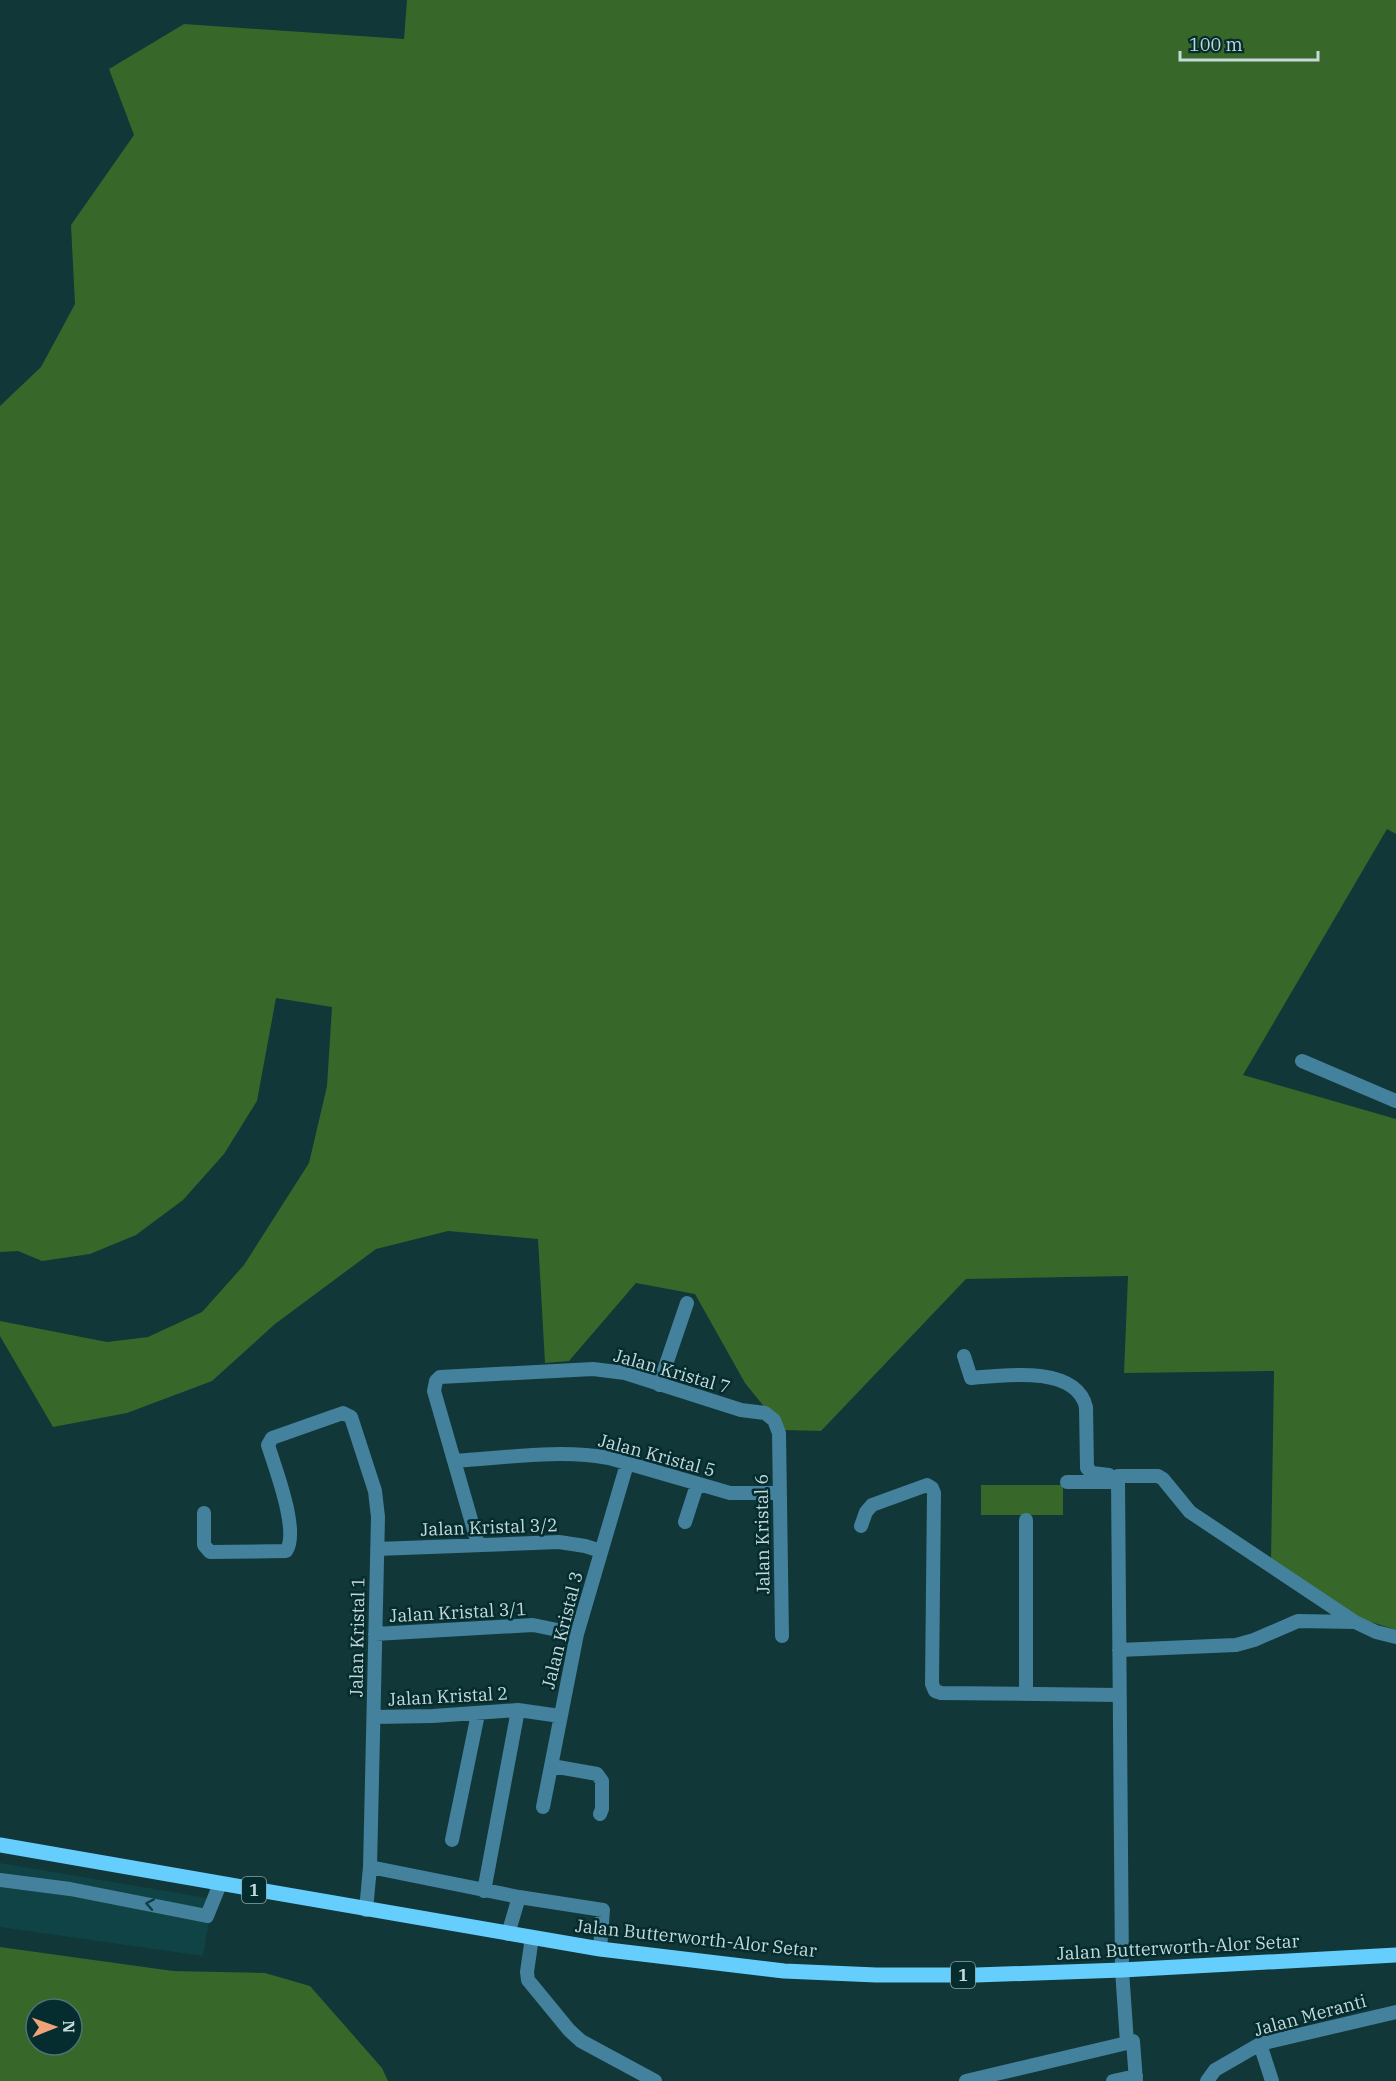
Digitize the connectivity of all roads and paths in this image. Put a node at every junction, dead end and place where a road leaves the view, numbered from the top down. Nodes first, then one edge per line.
1 (1302, 1061) dead end
2 (1396, 1101) edge
3 (687, 1303) dead end
4 (964, 1356) dead end
5 (658, 1385) junction
6 (779, 1433) joint
7 (454, 1461) junction
8 (627, 1464) junction
9 (1118, 1479) junction
10 (1067, 1482) dead end
11 (697, 1485) junction
12 (779, 1492) junction
13 (204, 1513) dead end
14 (1026, 1520) dead end
15 (685, 1522) dead end
16 (861, 1526) dead end
17 (478, 1544) junction
18 (377, 1549) junction
19 (601, 1551) junction
20 (1355, 1622) junction
21 (375, 1634) junction
22 (577, 1634) junction
23 (782, 1636) dead end
24 (1396, 1637) edge
25 (1119, 1650) junction
26 (1026, 1694) junction
27 (1119, 1695) junction
28 (518, 1710) junction
29 (478, 1714) junction
30 (560, 1716) junction
31 (374, 1717) junction
32 (552, 1766) junction
33 (543, 1807) dead end
34 (600, 1814) dead end
35 (453, 1840) dead end
36 (0, 1845) edge
37 (370, 1868) junction
38 (0, 1880) edge
39 (220, 1884) junction
40 (484, 1891) junction
41 (519, 1897) junction
42 (366, 1910) junction
43 (508, 1934) junction
44 (532, 1937) junction
45 (600, 1949) junction
46 (1396, 1955) edge
47 (1122, 1970) junction
48 (1396, 2012) edge
49 (1133, 2041) dead end
50 (1260, 2044) junction
51 (1136, 2078) edge
52 (655, 2081) edge
53 (966, 2081) edge
54 (1113, 2081) edge
55 (1207, 2081) edge
56 (1272, 2081) edge

1 - 2 street
3 - 5 street
4 - 9 street
5 - 6 street, Jalan Kristal 7
5 - 7 street, Jalan Kristal 7
6 - 12 street, Jalan Kristal 6
7 - 8 street, Jalan Kristal 5
7 - 17 street
8 - 11 street, Jalan Kristal 5
8 - 19 street, Jalan Kristal 3
9 - 10 street
9 - 20 street
9 - 25 street
11 - 12 street, Jalan Kristal 5
11 - 15 street
12 - 23 street, Jalan Kristal 6
13 - 18 street, Jalan Kristal 1
14 - 26 street
16 - 26 street
17 - 18 street, Jalan Kristal 3/2
17 - 19 street, Jalan Kristal 3/2
18 - 21 street, Jalan Kristal 1
19 - 22 street, Jalan Kristal 3
20 - 24 street
20 - 25 street
21 - 22 street, Jalan Kristal 3/1
21 - 31 street, Jalan Kristal 1
22 - 30 street, Jalan Kristal 3
25 - 27 street
26 - 27 street
27 - 47 street
28 - 29 street, Jalan Kristal 2
28 - 30 street, Jalan Kristal 2
28 - 40 street
29 - 31 street, Jalan Kristal 2
29 - 35 street
30 - 32 street, Jalan Kristal 3
31 - 37 street, Jalan Kristal 1
32 - 33 street, Jalan Kristal 3
32 - 34 street
36 - 39 main road, Jalan Butterworth-Alor Setar / 1
37 - 40 street
37 - 42 street, Jalan Kristal 1
39 -> 38 street
39 - 42 main road, Jalan Butterworth-Alor Setar / 1
40 - 41 street
41 - 43 street
41 - 45 street
42 - 43 main road, Jalan Butterworth-Alor Setar / 1
43 - 44 main road, Jalan Butterworth-Alor Setar / 1
44 - 45 main road, Jalan Butterworth-Alor Setar / 1
44 - 52 street
45 - 47 main road, Jalan Butterworth-Alor Setar / 1
46 - 47 main road, Jalan Butterworth-Alor Setar / 1
47 - 53 street
48 - 50 street, Jalan Meranti
49 - 51 street
50 - 55 street, Jalan Meranti
50 - 56 street
51 - 54 street

